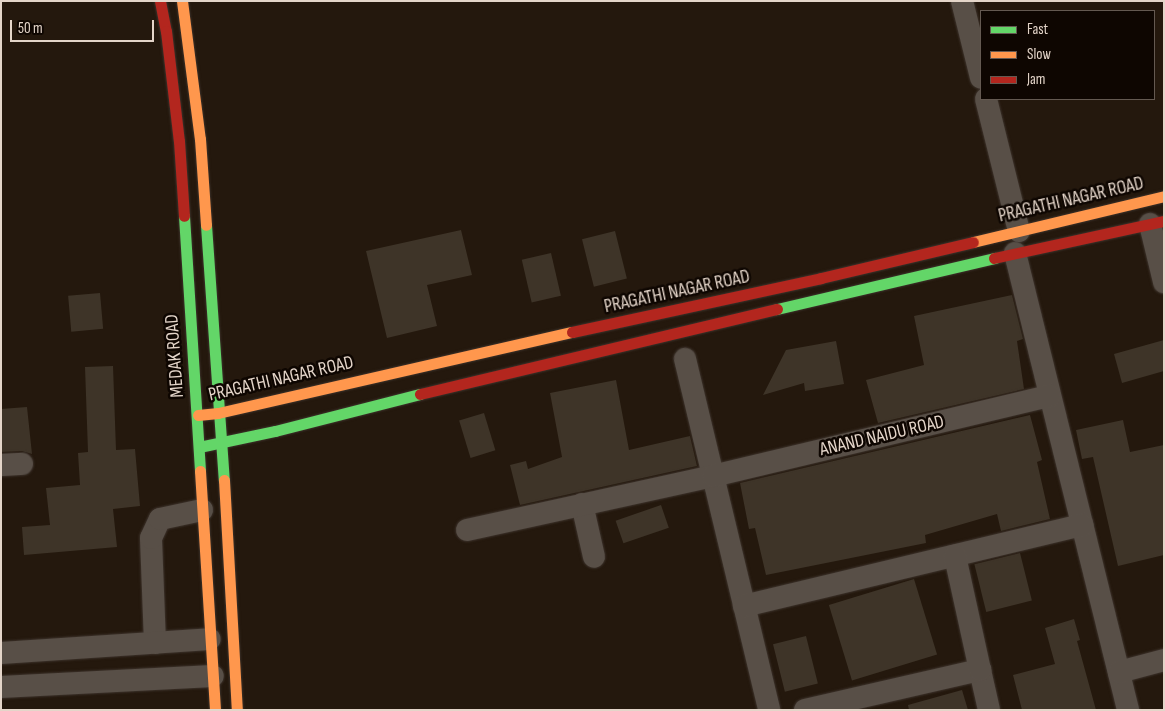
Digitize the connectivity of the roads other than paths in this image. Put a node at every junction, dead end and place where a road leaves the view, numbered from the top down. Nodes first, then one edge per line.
1 (160, 1) edge
2 (182, 1) edge
3 (962, 1) edge
4 (980, 74) edge
5 (986, 100) edge
6 (1164, 196) edge
7 (1157, 223) edge
8 (1019, 231) junction
9 (1015, 253) junction
10 (1164, 282) edge
11 (685, 359) dead end
12 (1050, 396) junction
13 (218, 413) junction
14 (196, 416) junction
15 (222, 443) junction
16 (198, 447) junction
17 (713, 476) junction
18 (582, 504) junction
19 (202, 510) junction
20 (1082, 525) junction
21 (467, 530) dead end
22 (955, 556) junction
23 (594, 558) dead end
24 (744, 606) junction
25 (210, 639) junction
26 (155, 643) junction
27 (95, 647) junction
28 (1, 653) edge
29 (1164, 660) edge
30 (980, 670) junction
31 (1119, 672) junction
32 (213, 676) junction
33 (98, 681) junction
34 (1, 687) edge
35 (215, 710) edge
36 (237, 710) edge
37 (769, 710) edge
38 (805, 710) edge
39 (990, 710) edge
40 (1128, 710) edge

1 - 14 main road, MEDAK ROAD
2 - 13 main road, MEDAK ROAD
3 - 4 street
5 - 8 street
6 - 8 main road, PRAGATHI NAGAR ROAD
7 - 9 main road, PRAGATHI NAGAR ROAD
7 - 10 street
8 - 13 main road, PRAGATHI NAGAR ROAD
9 - 12 street
9 - 15 main road, PRAGATHI NAGAR ROAD
11 - 17 street
12 - 17 street, ANAND NAIDU ROAD
12 - 20 street
13 - 14 main road, PRAGATHI NAGAR ROAD
13 - 15 main road, MEDAK ROAD
14 - 16 main road, MEDAK ROAD
15 - 16 main road, PRAGATHI NAGAR ROAD
15 - 36 main road, MEDAK ROAD
16 - 19 main road, MEDAK ROAD
17 - 18 street, ANAND NAIDU ROAD
17 - 24 street
18 - 21 street, ANAND NAIDU ROAD
18 - 23 street
19 - 25 main road, MEDAK ROAD
19 - 26 street
20 - 22 street
20 - 31 street
22 - 24 street
22 - 30 street
24 - 37 street
25 - 26 street
25 - 32 main road, MEDAK ROAD
26 - 27 street
27 - 28 street
27 - 33 street
29 - 31 street
30 - 38 street
30 - 39 street
31 - 40 street
32 - 33 street
32 - 35 main road, MEDAK ROAD
33 - 34 street

